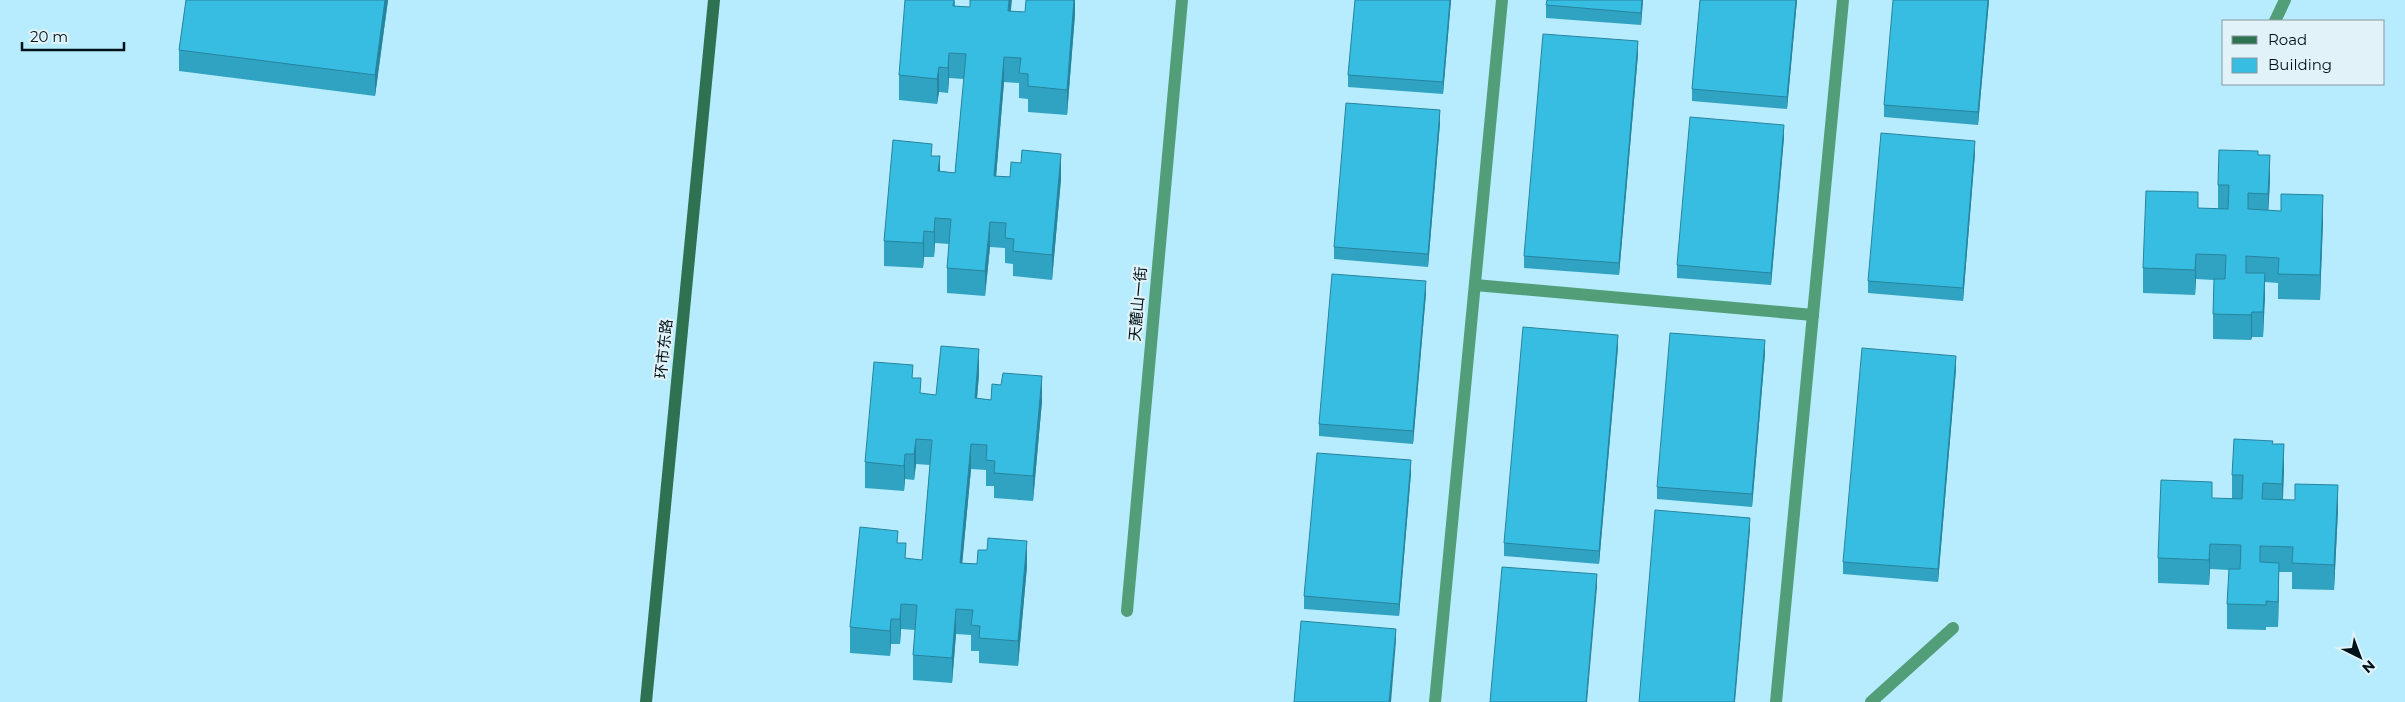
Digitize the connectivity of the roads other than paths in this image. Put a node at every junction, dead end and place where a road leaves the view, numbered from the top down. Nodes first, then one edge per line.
1 (714, 0) edge
2 (1182, 0) edge
3 (1502, 0) edge
4 (1843, 0) edge
5 (2284, 0) edge
6 (2275, 20) edge
7 (1475, 285) junction
8 (1813, 315) junction
9 (1128, 611) dead end
10 (1953, 628) dead end
11 (646, 702) edge
12 (1435, 702) edge
13 (1776, 702) edge
14 (1871, 702) edge

1 - 11 street, 环市东路
2 - 9 lane, 天麓山一街
3 - 7 lane
4 - 8 lane
5 - 6 lane
7 - 8 lane
7 - 12 lane
8 - 13 lane
10 - 14 lane

